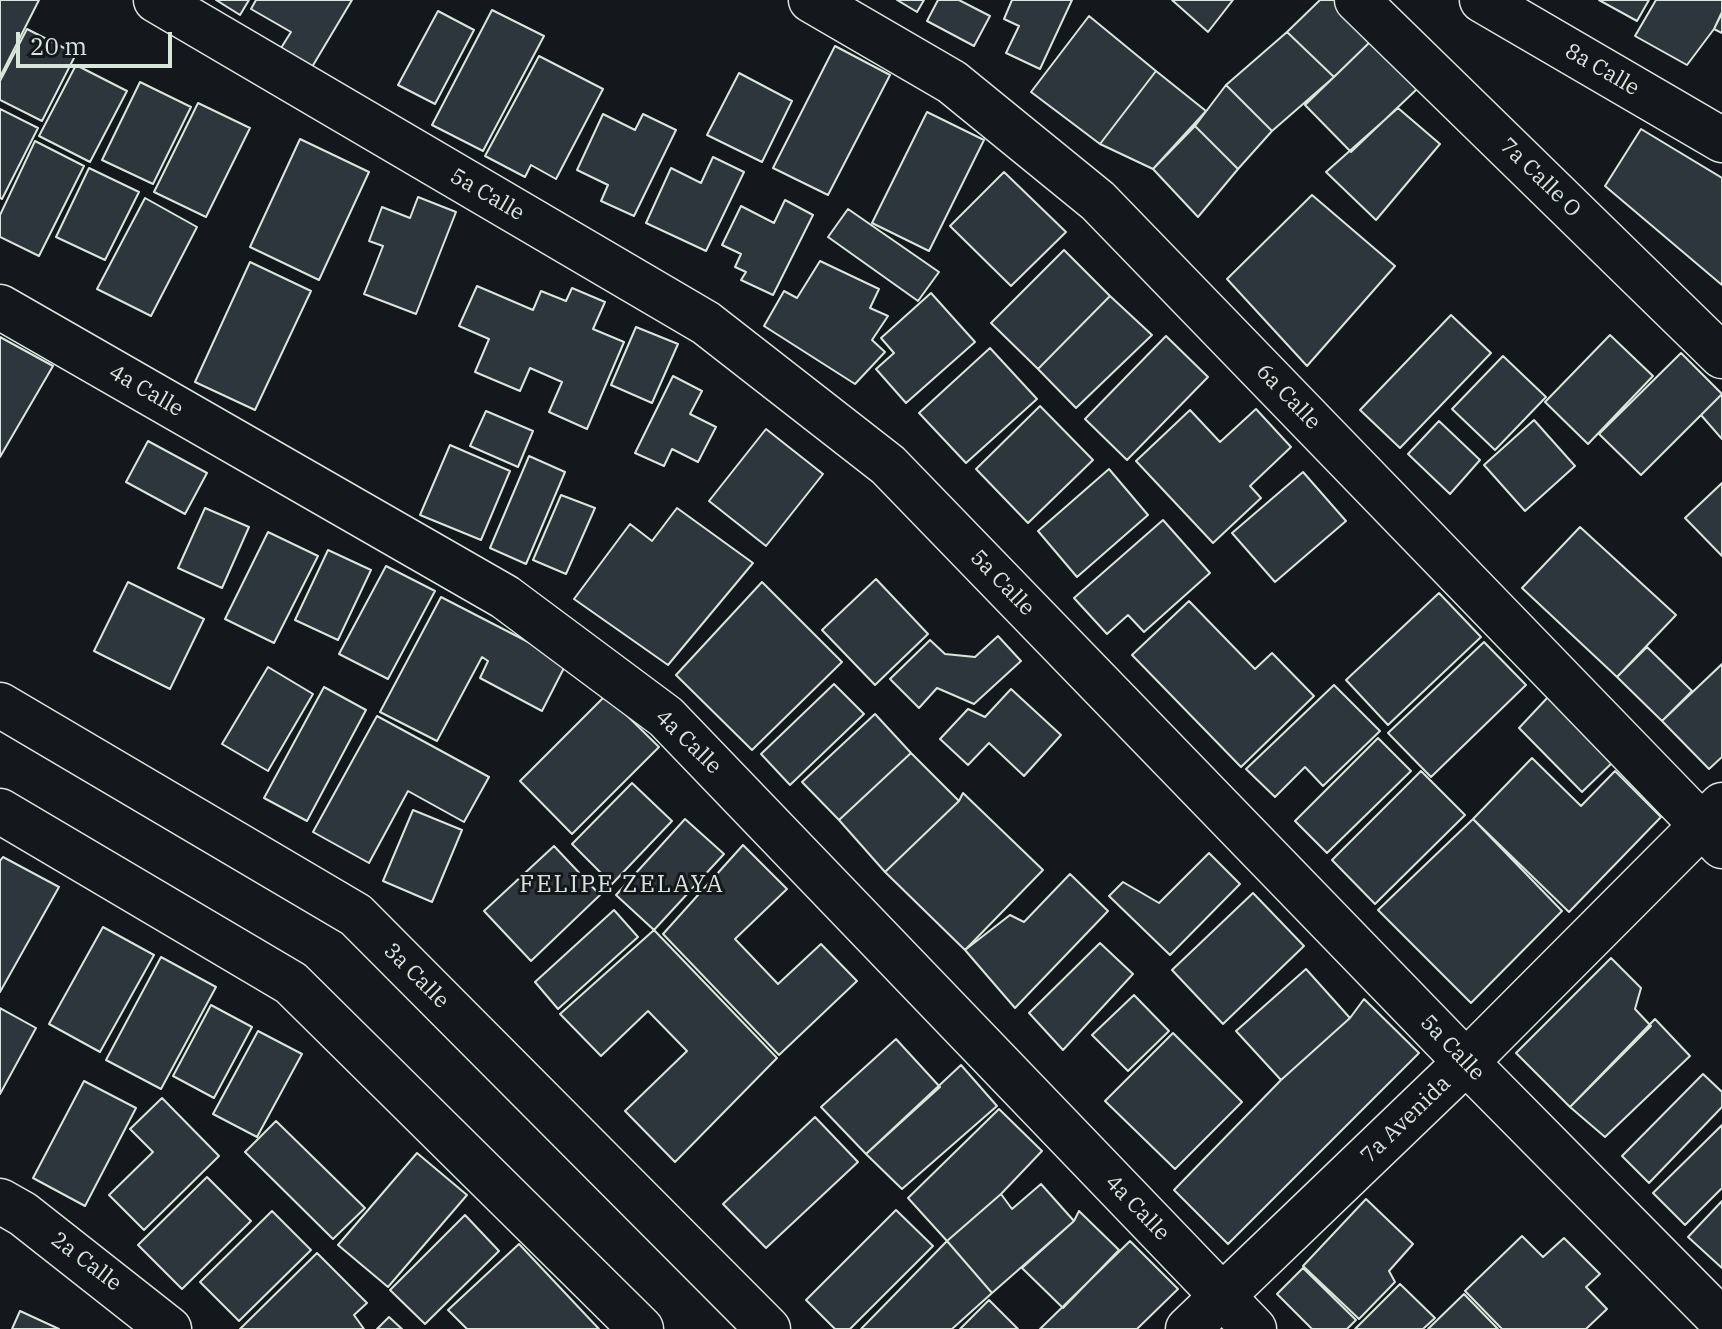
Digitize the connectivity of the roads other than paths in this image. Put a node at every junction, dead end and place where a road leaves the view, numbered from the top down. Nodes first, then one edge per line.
1 (156, 0) edge
2 (811, 0) edge
3 (1357, 0) edge
4 (1482, 0) edge
5 (1722, 140) edge
6 (0, 307) edge
7 (1722, 356) edge
8 (0, 705) edge
9 (0, 811) edge
10 (1715, 826) edge
11 (1466, 1062) junction
12 (0, 1201) edge
13 (1222, 1297) junction
14 (1722, 1321) edge
15 (169, 1329) edge
16 (641, 1329) edge
17 (768, 1329) edge
18 (1188, 1329) edge
19 (1254, 1329) edge

1 - 11 street, 5a Calle
2 - 10 street, 6a Calle
3 - 7 street, 7a Calle O
4 - 5 street, 8a Calle
6 - 13 street, 4a Calle
8 - 17 street, 3a Calle
9 - 16 street
10 - 11 street, 7a Avenida
11 - 13 street, 7a Avenida
11 - 14 street, 5a Calle
12 - 15 street, 2a Calle
13 - 18 street, 7a Avenida
13 - 19 street, 4a Calle

